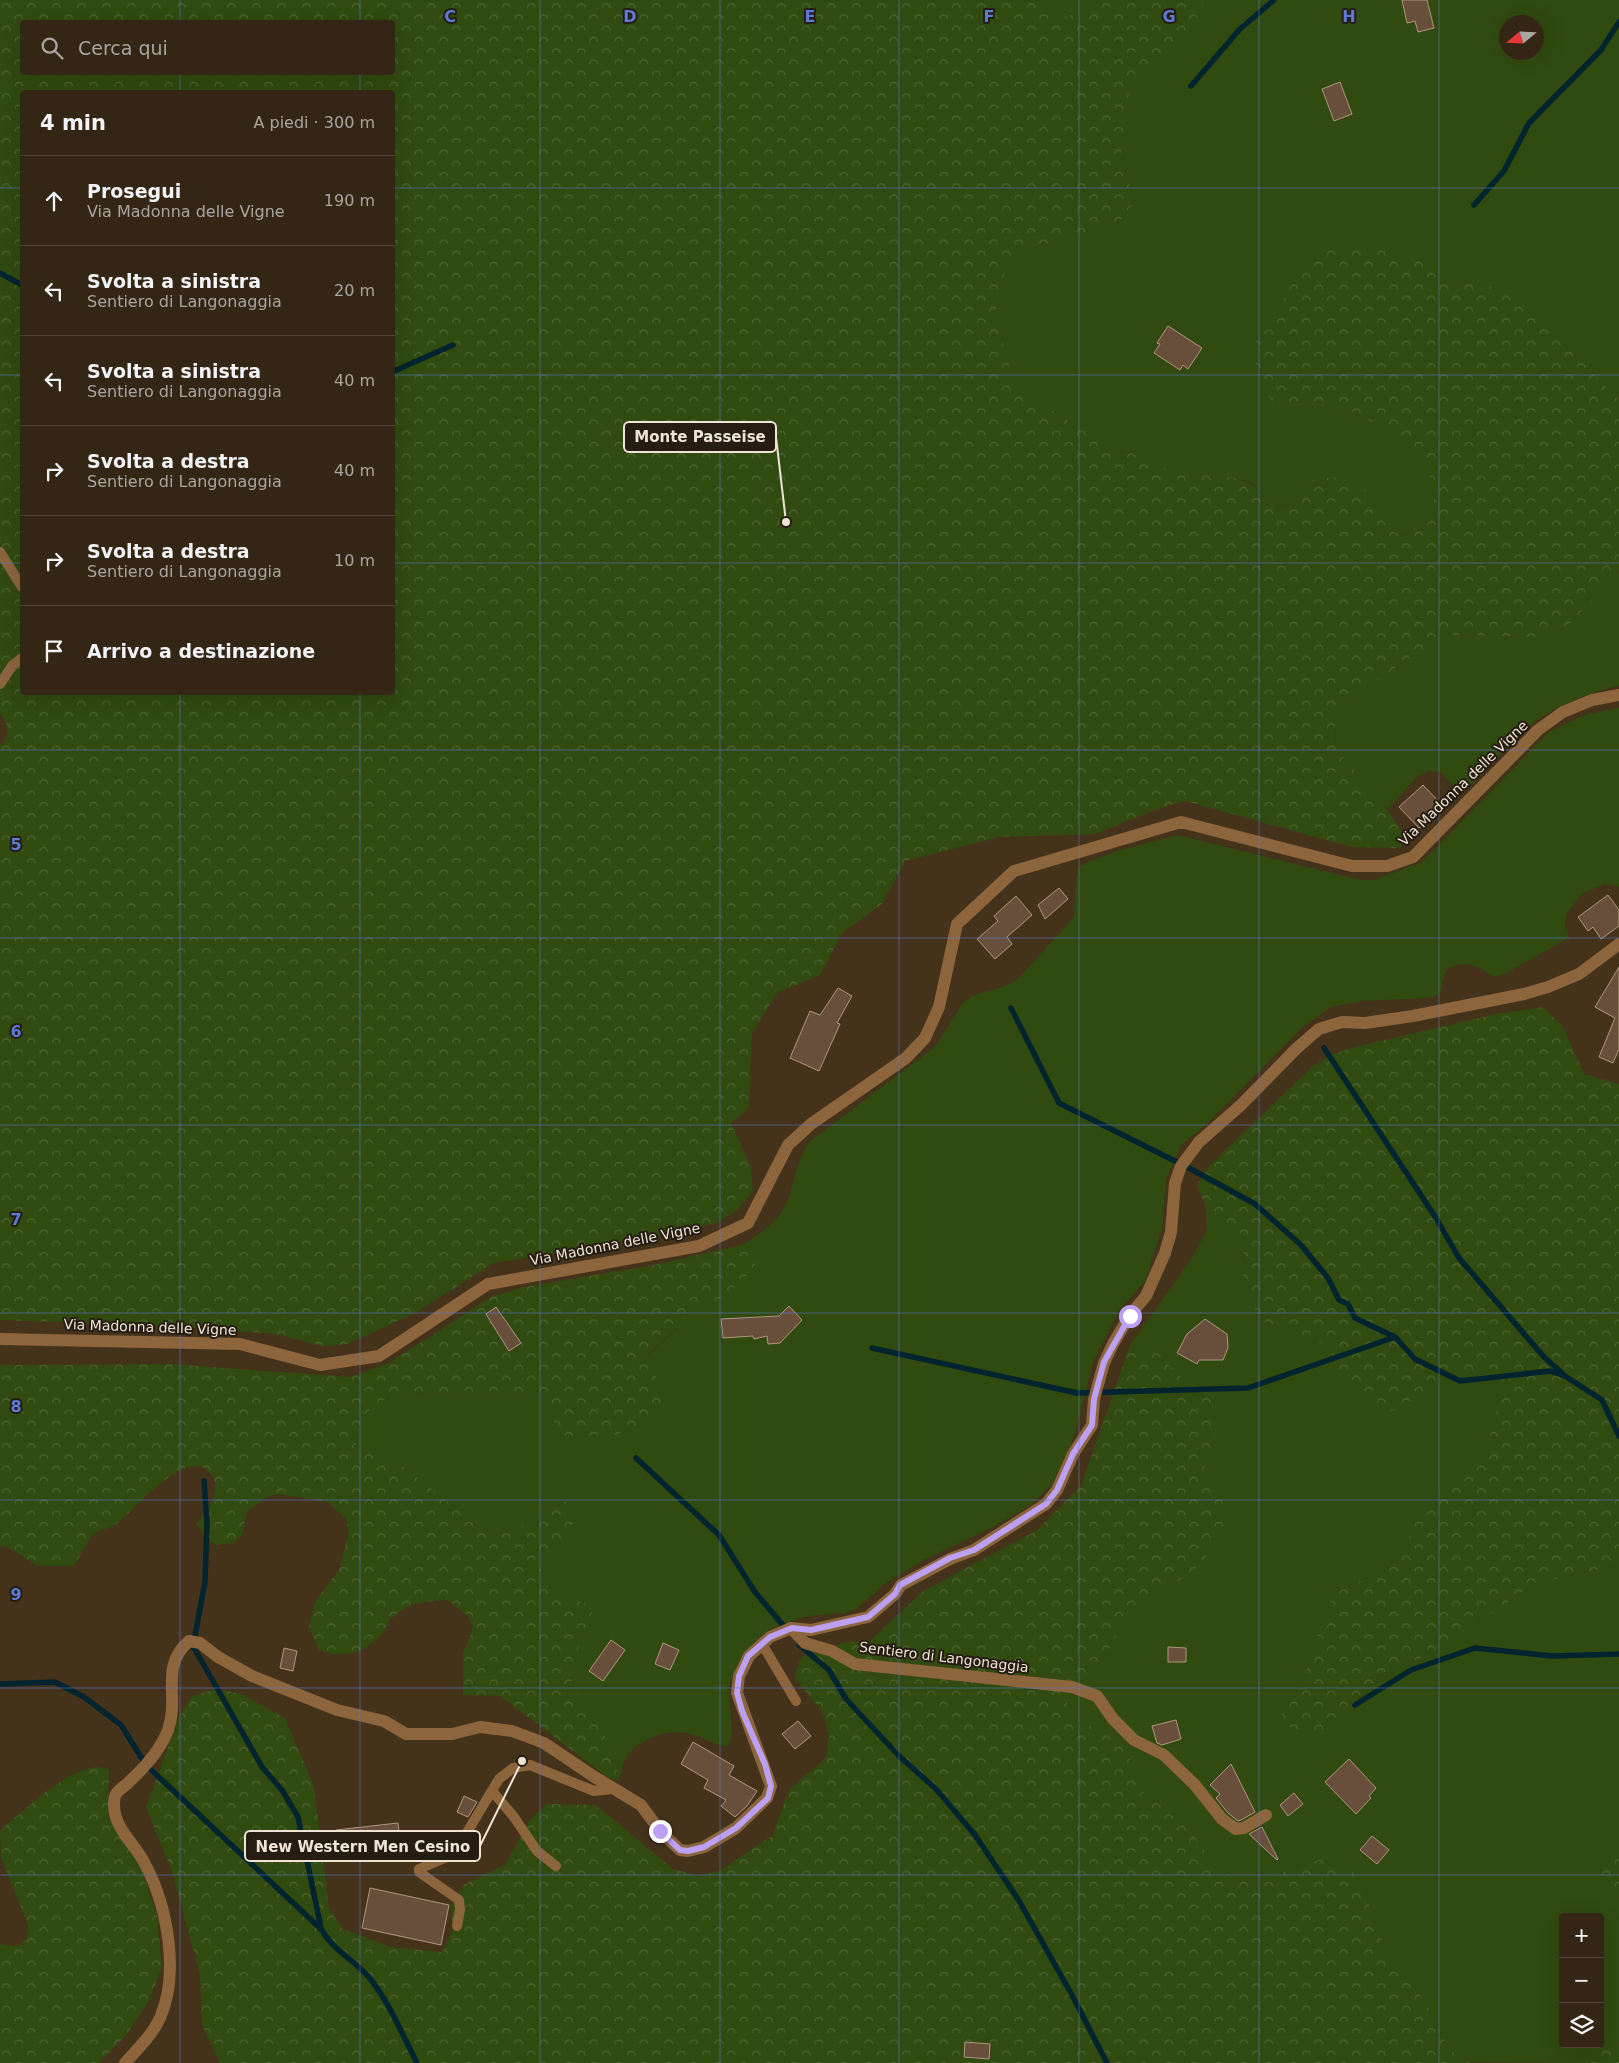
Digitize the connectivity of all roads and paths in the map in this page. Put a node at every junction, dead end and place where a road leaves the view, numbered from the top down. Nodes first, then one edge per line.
1 (0, 552) edge
2 (20, 584) edge
3 (20, 660) edge
4 (0, 684) edge
5 (1619, 695) edge
6 (1619, 944) edge
7 (0, 1339) edge
8 (792, 1628) junction
9 (762, 1644) junction
10 (796, 1701) dead end
11 (612, 1789) junction
12 (492, 1791) junction
13 (1266, 1815) dead end
14 (556, 1866) dead end
15 (457, 1926) dead end
16 (126, 2063) edge

1 - 2 lane
3 - 4 lane
5 - 7 street, Via Madonna delle Vigne
6 - 8 street
8 - 9 street
8 - 13 street, Sentiero di Langonaggia
9 - 10 lane
9 - 11 street
11 - 12 lane
11 - 16 street
12 - 14 lane
12 - 15 lane

